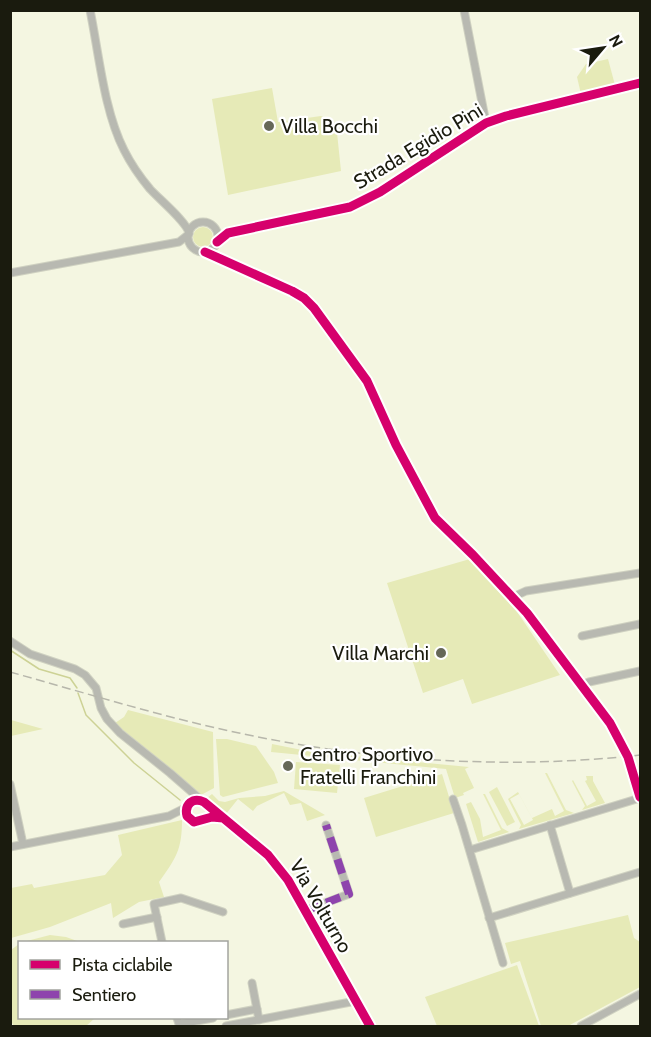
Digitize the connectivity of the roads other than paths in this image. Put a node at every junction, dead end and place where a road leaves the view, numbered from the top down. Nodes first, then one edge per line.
1 (90, 10) edge
2 (464, 10) edge
3 (640, 83) edge
4 (486, 123) junction
5 (181, 219) junction
6 (202, 223) junction
7 (212, 225) junction
8 (248, 229) junction
9 (189, 233) junction
10 (217, 243) junction
11 (158, 246) junction
12 (196, 250) junction
13 (205, 252) junction
14 (225, 260) junction
15 (10, 273) edge
16 (640, 573) edge
17 (513, 597) junction
18 (640, 624) edge
19 (582, 636) dead end
20 (10, 640) edge
21 (640, 671) edge
22 (582, 685) junction
23 (165, 770) junction
24 (10, 784) edge
25 (640, 798) edge
26 (453, 800) dead end
27 (204, 802) junction
28 (187, 806) junction
29 (169, 816) junction
30 (223, 818) junction
31 (190, 819) junction
32 (204, 820) junction
33 (326, 825) dead end
34 (550, 825) junction
35 (23, 844) junction
36 (10, 847) edge
37 (470, 850) junction
38 (640, 872) edge
39 (570, 893) junction
40 (223, 912) dead end
41 (306, 913) junction
42 (157, 917) junction
43 (489, 918) junction
44 (123, 924) dead end
45 (162, 941) edge
46 (503, 963) dead end
47 (252, 983) dead end
48 (640, 994) edge
49 (356, 1001) junction
50 (257, 1009) junction
51 (228, 1015) edge
52 (201, 1019) edge
53 (259, 1020) junction
54 (178, 1023) edge
55 (226, 1026) edge
56 (370, 1026) edge
57 (581, 1026) edge

1 - 5 street
2 - 4 street
3 - 4 street, Strada Egidio Pini
4 - 8 street, Strada Egidio Pini
5 - 6 street
5 - 9 street
6 - 7 street
6 - 9 street
7 - 8 street, Strada Egidio Pini
7 - 10 street
8 - 10 street, Strada Egidio Pini
9 - 11 street
9 - 12 street
10 - 13 street
10 - 14 street
11 - 12 street
11 - 15 street
12 - 13 street
13 - 14 street
14 - 17 street
16 - 17 street
17 - 22 street
18 - 19 street
20 - 23 street, Via Volturno
21 - 22 street
22 - 25 street
23 - 27 street, Via Volturno
23 - 28 street, Via Volturno
24 - 35 street
25 - 34 street
26 - 37 street
27 - 28 street
27 - 30 street, Via Volturno
27 - 32 street
28 - 29 street
28 - 31 street, Via Volturno
29 - 31 street
29 - 35 street
30 - 32 street
30 - 41 street, Via Volturno
31 - 32 street
33 - 41 street
34 - 37 street
34 - 39 street
35 - 36 street
37 - 43 street
38 - 39 street
39 - 43 street
40 - 42 street
41 - 49 street, Via Volturno
42 - 44 street
42 - 45 street
43 - 46 street
47 - 50 street
48 - 57 street
49 - 53 street
49 - 56 street, Via Volturno
50 - 51 street
50 - 53 street
52 - 54 street
53 - 55 street

